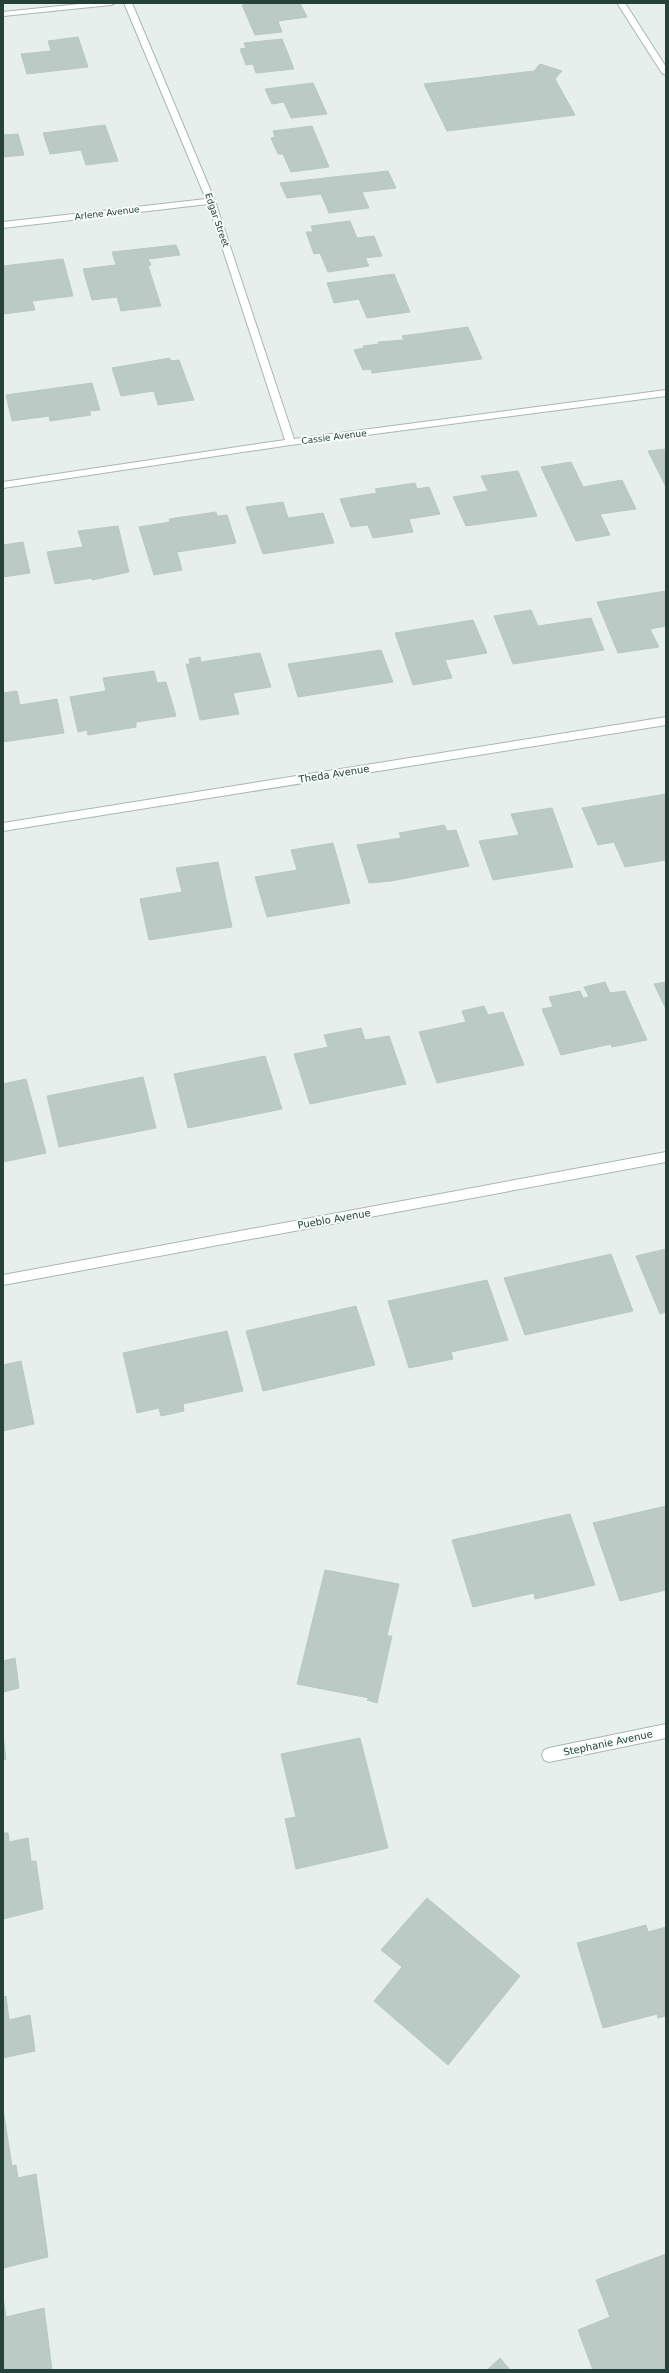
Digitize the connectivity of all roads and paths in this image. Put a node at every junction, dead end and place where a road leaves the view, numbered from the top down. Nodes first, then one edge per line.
1 (111, 3) edge
2 (128, 3) edge
3 (621, 3) edge
4 (3, 14) edge
5 (666, 73) edge
6 (211, 201) junction
7 (3, 225) edge
8 (666, 393) edge
9 (290, 442) junction
10 (3, 486) edge
11 (666, 721) edge
12 (3, 828) edge
13 (666, 1157) edge
14 (3, 1280) edge
15 (666, 1731) edge
16 (550, 1755) dead end

1 - 4 street
2 - 6 street, Edgar Street
3 - 5 street
6 - 7 street, Arlene Avenue
6 - 9 street, Edgar Street
8 - 9 street, Cassie Avenue
9 - 10 street, Cassie Avenue
11 - 12 street, Theda Avenue
13 - 14 street, Pueblo Avenue
15 - 16 street, Stephanie Avenue

